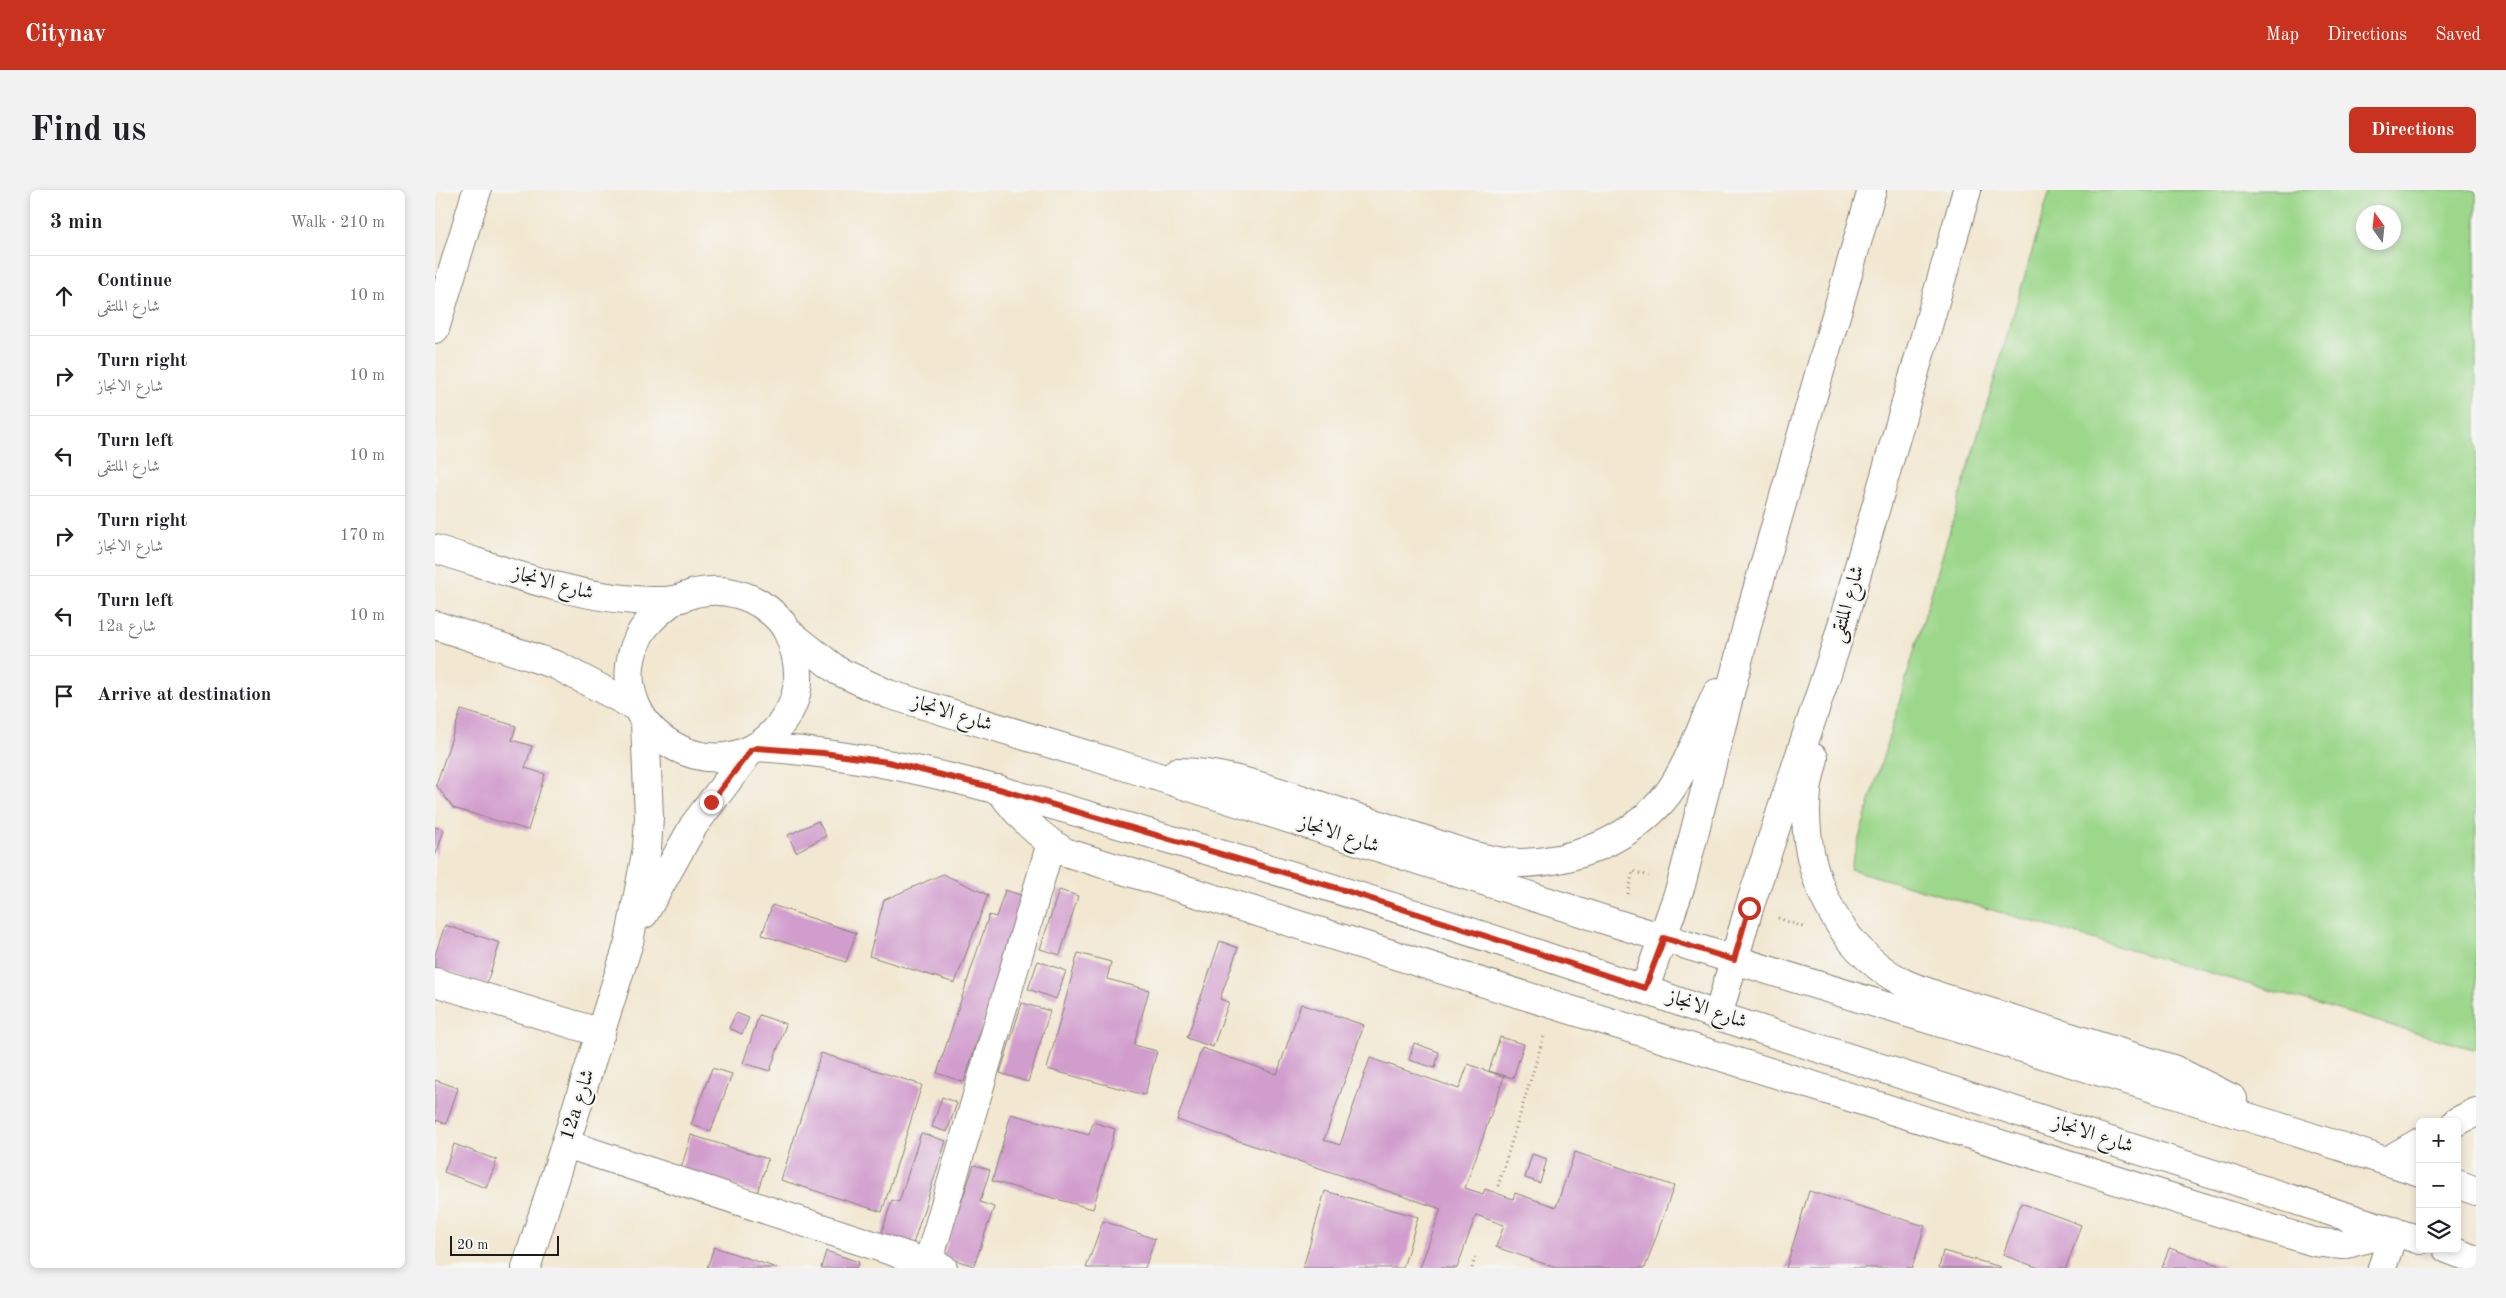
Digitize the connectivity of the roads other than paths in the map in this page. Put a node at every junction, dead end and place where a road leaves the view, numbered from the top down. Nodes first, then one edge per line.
1 (477, 190) edge
2 (1872, 190) edge
3 (1967, 190) edge
4 (435, 329) edge
5 (438, 546) edge
6 (675, 600) junction
7 (1749, 618) junction
8 (435, 625) edge
9 (787, 631) junction
10 (1836, 646) junction
11 (641, 714) junction
12 (754, 749) junction
13 (1140, 771) junction
14 (999, 789) junction
15 (1051, 843) junction
16 (1664, 938) junction
17 (629, 942) junction
18 (1734, 960) junction
19 (435, 982) edge
20 (1645, 988) junction
21 (1718, 1016) junction
22 (601, 1033) junction
23 (2476, 1112) edge
24 (2461, 1120) edge
25 (2277, 1126) junction
26 (566, 1144) junction
27 (2416, 1144) edge
28 (2387, 1161) junction
29 (2416, 1171) edge
30 (2461, 1185) edge
31 (2476, 1190) edge
32 (2395, 1231) junction
33 (2416, 1239) edge
34 (2458, 1253) edge
35 (2476, 1260) edge
36 (935, 1266) edge
37 (526, 1268) edge
38 (2382, 1268) edge

1 - 4 street
2 - 7 street
3 - 10 street, شارع الملتقى
5 - 6 street, شارع الانجاز
6 - 9 street
6 - 11 street
7 - 13 street
7 - 16 street
8 - 11 street
9 - 12 street
9 - 13 street, شارع الانجاز
10 - 18 street, شارع الملتقى
10 - 25 street
11 - 12 street
11 - 17 street, 12a شارع
12 - 14 street, شارع الانجاز
12 - 17 street, 12a شارع
13 - 16 street, شارع الانجاز
14 - 15 street
14 - 20 street, شارع الانجاز
15 - 32 street
15 - 36 street
16 - 18 street, شارع الانجاز
16 - 20 street
17 - 22 street, 12a شارع
18 - 21 street, شارع الملتقى
18 - 25 street, شارع الانجاز
19 - 22 street
20 - 21 street, شارع الانجاز
21 - 32 street, شارع الانجاز
22 - 26 street, 12a شارع
23 - 24 street
25 - 28 street, شارع الانجاز
26 - 36 street
26 - 37 street, 12a شارع
27 - 28 street
28 - 29 street, شارع الانجاز
30 - 31 street
32 - 33 street, شارع الانجاز
32 - 38 street
34 - 35 street

